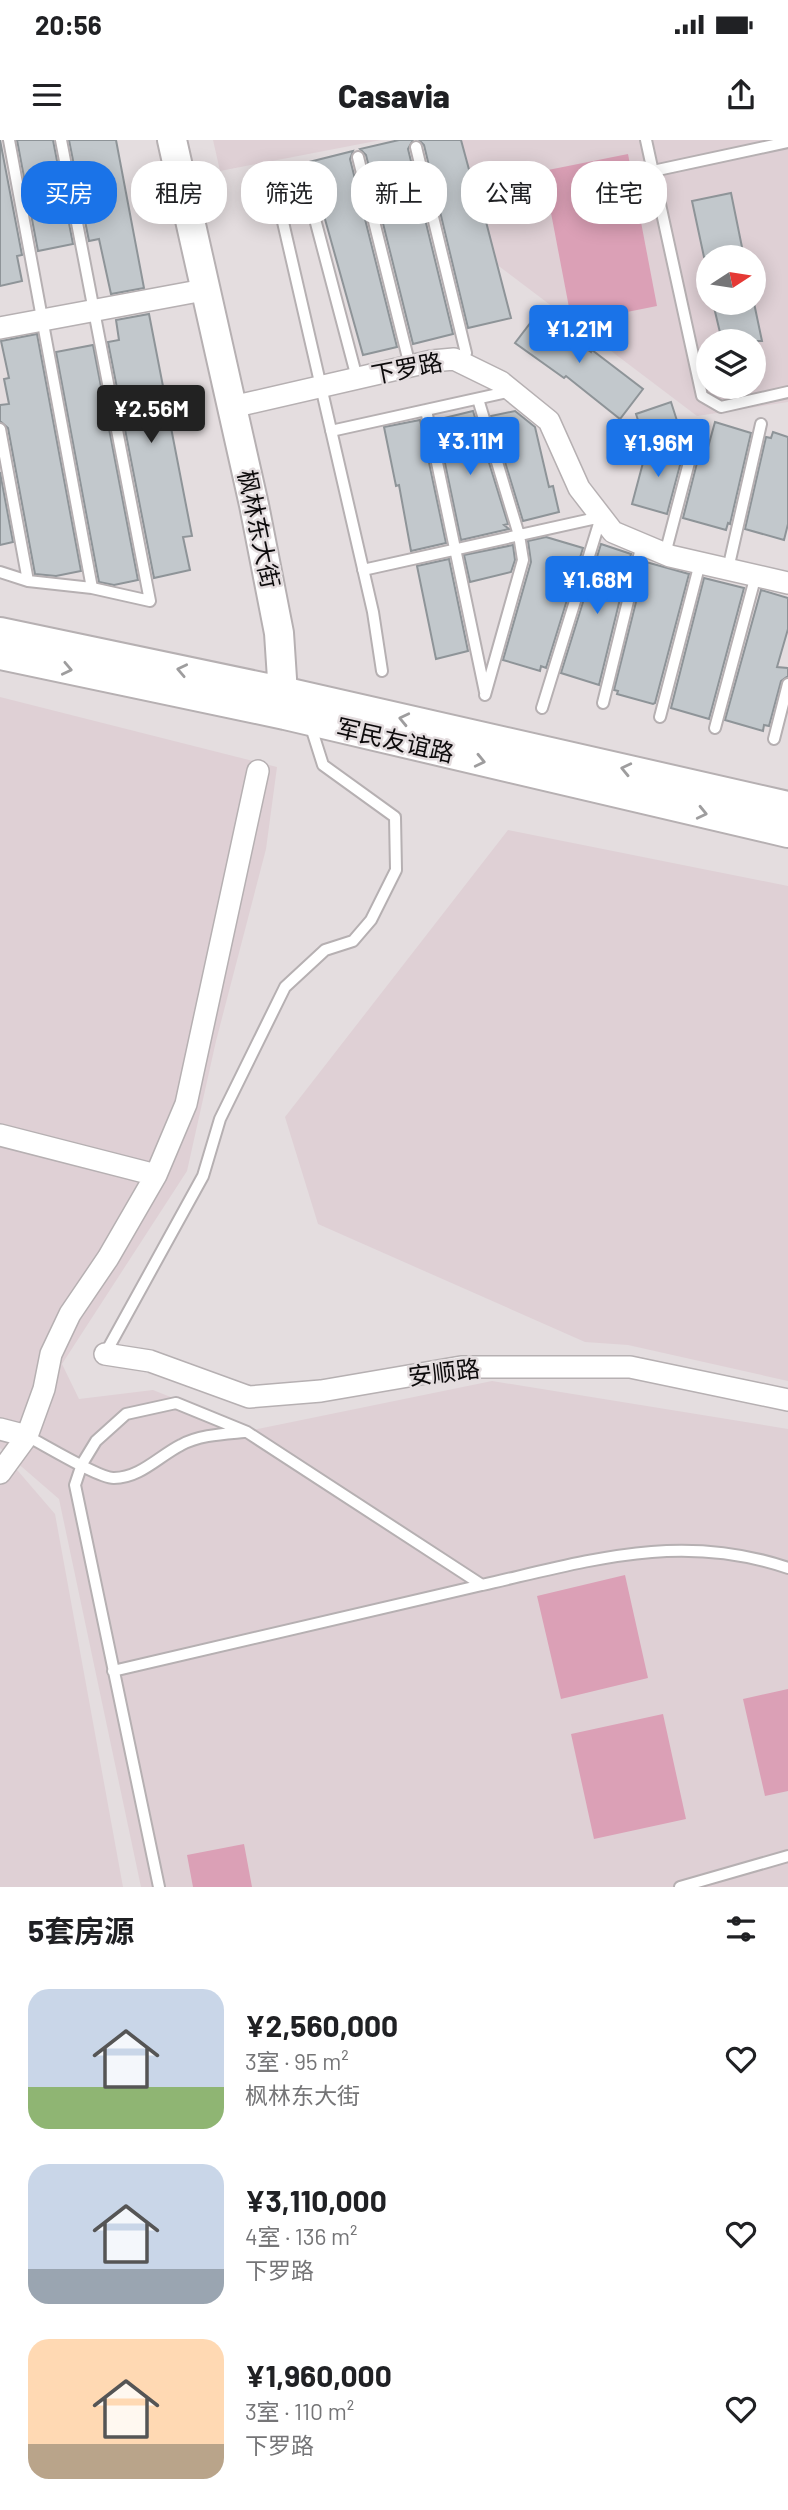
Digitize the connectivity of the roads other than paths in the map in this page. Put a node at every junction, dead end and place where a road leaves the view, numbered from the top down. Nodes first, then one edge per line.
1 (9, 140) edge
2 (61, 140) edge
3 (161, 140) edge
4 (172, 140) edge
5 (646, 140) edge
6 (788, 142) edge
7 (416, 147) dead end
8 (358, 157) dead end
9 (651, 161) edge
10 (667, 168) edge
11 (283, 224) edge
12 (316, 224) edge
13 (665, 224) edge
14 (193, 292) junction
15 (94, 311) junction
16 (43, 321) junction
17 (0, 328) edge
18 (454, 359) junction
19 (410, 366) junction
20 (357, 378) junction
21 (321, 387) junction
22 (512, 391) junction
23 (788, 392) edge
24 (478, 399) junction
25 (232, 407) junction
26 (426, 410) junction
27 (761, 424) dead end
28 (0, 429) edge
29 (331, 431) junction
30 (697, 432) dead end
31 (601, 517) junction
32 (519, 535) junction
33 (642, 544) junction
34 (457, 549) junction
35 (665, 554) junction
36 (700, 563) junction
37 (728, 569) junction
38 (363, 570) junction
39 (0, 572) edge
40 (756, 575) junction
41 (28, 581) junction
42 (788, 581) edge
43 (92, 588) junction
44 (0, 632) edge
45 (0, 655) edge
46 (382, 671) dead end
47 (788, 684) edge
48 (603, 703) dead end
49 (282, 705) junction
50 (542, 708) dead end
51 (660, 717) dead end
52 (715, 728) dead end
53 (775, 739) dead end
54 (258, 771) dead end
55 (788, 806) edge
56 (788, 833) edge
57 (0, 1135) edge
58 (156, 1175) junction
59 (105, 1354) joint
60 (788, 1400) edge
61 (0, 1429) edge
62 (247, 1432) junction
63 (27, 1436) junction
64 (82, 1464) junction
65 (0, 1473) edge
66 (788, 1568) edge
67 (482, 1585) junction
68 (113, 1671) junction
69 (788, 1856) edge
70 (159, 1887) edge
71 (680, 1887) edge

1 - 16 lane
2 - 15 lane
3 - 14 street, 枫林东大街
4 - 25 street, 枫林东大街
5 - 9 lane
6 - 10 lane
7 - 18 lane
8 - 19 lane
11 - 21 lane
12 - 20 lane
13 - 23 lane
14 - 15 street
14 - 49 street, 枫林东大街
15 - 16 street
15 - 43 lane
16 - 17 street
16 - 43 lane
18 - 19 street, 下罗路
18 - 22 street, 下罗路
19 - 20 street, 下罗路
20 - 21 street, 下罗路
21 - 25 street, 下罗路
21 - 29 lane
22 - 24 lane
22 - 31 street, 下罗路
24 - 26 lane
24 - 32 lane
25 - 49 street, 枫林东大街
26 - 29 lane
26 - 34 lane
27 - 37 lane
28 - 41 lane
29 - 38 lane
30 - 35 lane
31 - 32 lane
31 - 33 street, 下罗路
31 - 50 lane
32 - 34 lane
32 - 34 lane
33 - 35 street, 下罗路
33 - 48 lane
34 - 38 lane
35 - 36 street, 下罗路
36 - 37 street, 下罗路
36 - 51 lane
37 - 40 street, 下罗路
38 - 46 lane
39 - 41 lane
40 - 42 street, 下罗路
40 - 52 lane
41 - 43 lane
49 -> 44 street, 军民友谊路
45 -> 49 street, 军民友谊路
47 - 53 lane
55 -> 49 street, 军民友谊路
49 -> 56 street, 军民友谊路
49 - 59 lane
54 - 58 street
57 - 58 street
58 - 63 street
59 - 60 street, 安顺路
61 - 63 street
62 - 64 lane
62 - 64 lane
62 - 67 lane
63 - 64 lane
63 - 65 street
64 - 68 lane
66 - 67 lane
67 - 68 lane
68 - 70 lane
69 - 71 lane

